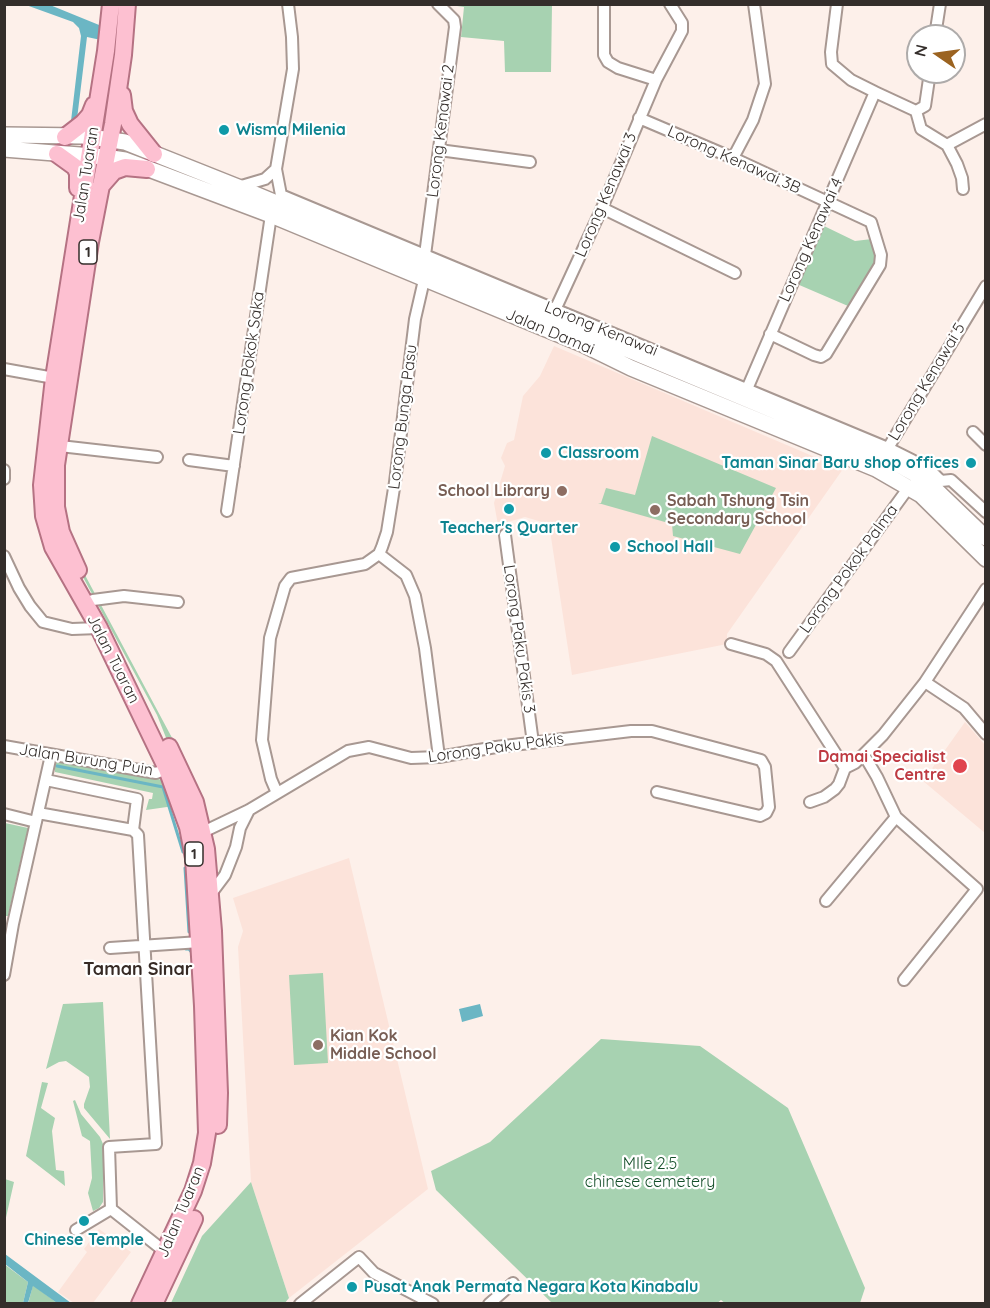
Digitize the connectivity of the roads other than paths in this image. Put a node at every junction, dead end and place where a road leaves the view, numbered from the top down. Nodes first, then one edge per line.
1 (111, 4) edge
2 (128, 4) edge
3 (288, 4) edge
4 (604, 4) edge
5 (670, 4) edge
6 (754, 4) edge
7 (837, 4) edge
8 (939, 4) edge
9 (441, 7) edge
10 (936, 24) edge
11 (123, 55) junction
12 (656, 80) junction
13 (928, 84) edge
14 (875, 92) junction
15 (98, 93) junction
16 (916, 111) junction
17 (639, 118) junction
18 (986, 124) edge
19 (4, 135) edge
20 (65, 137) junction
21 (92, 137) junction
22 (110, 139) junction
23 (947, 145) junction
24 (4, 149) edge
25 (439, 150) junction
26 (57, 154) junction
27 (88, 156) junction
28 (105, 157) junction
29 (733, 158) junction
30 (151, 161) junction
31 (530, 162) dead end
32 (276, 169) junction
33 (100, 187) junction
34 (238, 188) junction
35 (963, 189) dead end
36 (828, 203) junction
37 (602, 208) junction
38 (271, 215) junction
39 (75, 240) junction
40 (425, 255) junction
41 (735, 273) dead end
42 (424, 280) junction
43 (986, 286) edge
44 (555, 310) junction
45 (770, 334) junction
46 (4, 369) edge
47 (54, 378) junction
48 (747, 389) junction
49 (973, 432) dead end
50 (986, 445) edge
51 (60, 446) junction
52 (888, 448) junction
53 (157, 457) dead end
54 (189, 460) dead end
55 (234, 466) junction
56 (4, 470) edge
57 (4, 479) edge
58 (939, 486) junction
59 (909, 487) junction
60 (227, 512) dead end
61 (986, 512) edge
62 (505, 535) dead end
63 (986, 538) edge
64 (379, 554) junction
65 (4, 556) edge
66 (986, 559) edge
67 (4, 585) edge
68 (19, 588) junction
69 (986, 589) edge
70 (93, 600) junction
71 (986, 600) edge
72 (178, 602) dead end
73 (974, 608) junction
74 (99, 628) junction
75 (731, 644) dead end
76 (789, 652) dead end
77 (925, 682) junction
78 (986, 734) edge
79 (533, 743) junction
80 (4, 746) edge
81 (51, 755) junction
82 (864, 755) junction
83 (439, 757) junction
84 (845, 768) junction
85 (167, 769) junction
86 (46, 780) junction
87 (657, 792) dead end
88 (277, 794) junction
89 (810, 802) dead end
90 (249, 810) junction
91 (4, 814) edge
92 (37, 817) junction
93 (896, 817) junction
94 (219, 824) junction
95 (133, 830) junction
96 (203, 832) junction
97 (236, 847) junction
98 (210, 895) junction
99 (826, 901) dead end
100 (198, 913) junction
101 (9, 923) edge
102 (200, 942) junction
103 (143, 946) junction
104 (110, 948) dead end
105 (4, 975) edge
106 (904, 980) dead end
107 (111, 1209) junction
108 (76, 1230) dead end
109 (164, 1251) junction
110 (513, 1283) dead end
111 (140, 1304) edge
112 (154, 1304) edge
113 (300, 1304) edge
114 (433, 1304) edge
115 (489, 1304) edge

1 - 15 main road, Jalan Tuaran / 1
2 - 11 main road, Jalan Tuaran / 1
3 - 32 street
4 - 12 street
5 - 12 street, Lorong Kenawai 3
6 - 29 street
7 - 14 street
8 - 10 street
9 - 25 street, Lorong Kenawai 2
11 - 22 main road, Jalan Tuaran / 1
11 - 30 main road
12 - 17 street, Lorong Kenawai 3
13 - 16 street
14 - 16 street
14 - 36 street, Lorong Kenawai 4
15 - 20 main road
15 - 21 main road, Jalan Tuaran / 1
16 - 23 street
17 - 29 street, Lorong Kenawai 3B
17 - 37 street, Lorong Kenawai 3
18 - 23 street
19 - 20 main road, Jalan Damai
20 - 21 main road, Jalan Damai
21 - 22 main road, Jalan Damai
21 - 27 main road, Jalan Tuaran / 1
22 - 28 main road, Jalan Tuaran / 1
22 - 30 main road, Jalan Damai
23 - 35 street
24 - 26 main road, Jalan Damai
25 - 31 street
25 - 40 street, Lorong Kenawai 2
26 - 27 main road, Jalan Damai
26 - 39 main road
27 - 28 main road, Jalan Damai
27 - 39 main road, Jalan Tuaran / 1
28 - 30 main road, Jalan Damai
28 - 33 main road, Jalan Tuaran / 1
29 - 36 street, Lorong Kenawai 3B
30 - 33 main road
30 - 34 main road, Jalan Damai
30 - 38 main road, Jalan Damai
32 - 34 street
32 - 40 street, Lorong Kenawai
33 - 51 main road, Jalan Tuaran / 1
34 - 58 main road, Jalan Damai
36 - 45 street, Lorong Kenawai 4
36 - 45 street, Lorong Kenawai 3B
37 - 41 street
37 - 44 street, Lorong Kenawai 3
38 - 42 main road, Jalan Damai
38 - 55 street, Lorong Pokok Saka
39 - 47 main road, Jalan Tuaran / 1
40 - 44 street, Lorong Kenawai
42 - 59 main road, Jalan Damai
42 - 64 street, Lorong Bunga Pasu
43 - 52 street, Lorong Kenawai 5
44 - 48 street, Lorong Kenawai
45 - 48 street, Lorong Kenawai 4
46 - 47 street
47 - 74 main road, Jalan Tuaran / 1
48 - 52 street, Lorong Kenawai
49 - 50 street
51 - 53 street
51 - 70 main road, Jalan Tuaran / 1
52 - 58 street, Lorong Kenawai
54 - 55 street
55 - 60 street, Lorong Pokok Saka
56 - 57 street
58 - 61 street, Lorong Kenawai
58 - 63 main road, Jalan Damai
59 - 66 main road, Jalan Damai
59 - 76 street, Lorong Pokok Palma
62 - 79 street, Lorong Paku Pakis 3
64 - 83 street
64 - 88 street
65 - 68 street
67 - 68 street
68 - 74 street
69 - 73 street
70 - 72 street
70 - 96 main road, Jalan Tuaran / 1
71 - 73 street
73 - 77 street
74 - 85 main road, Jalan Tuaran / 1
75 - 84 street
77 - 78 street
77 - 82 street
79 - 83 street, Lorong Paku Pakis
79 - 87 street, Lorong Paku Pakis
80 - 81 street, Jalan Burung Puin
81 - 85 street, Jalan Burung Puin
81 - 86 street
82 - 84 street
82 - 93 street
83 - 88 street, Lorong Paku Pakis
84 - 89 street
85 - 100 main road, Jalan Tuaran / 1
86 - 92 street
86 - 95 street
88 - 90 street, Lorong Paku Pakis
90 - 94 street, Lorong Paku Pakis
90 - 97 street
91 - 92 street
92 - 95 street
92 - 101 street
93 - 99 street
93 - 106 street
94 - 96 street, Lorong Paku Pakis
94 - 97 street
95 - 103 street
96 - 98 main road, Jalan Tuaran / 1
96 - 100 main road
97 - 98 street
98 - 112 main road, Jalan Tuaran / 1
100 - 102 main road, Jalan Tuaran / 1
101 - 105 street
102 - 103 street
102 - 109 main road, Jalan Tuaran / 1
103 - 104 street
103 - 107 street
107 - 108 street
107 - 109 street
109 - 111 main road, Jalan Tuaran / 1
110 - 115 street
113 - 114 street

